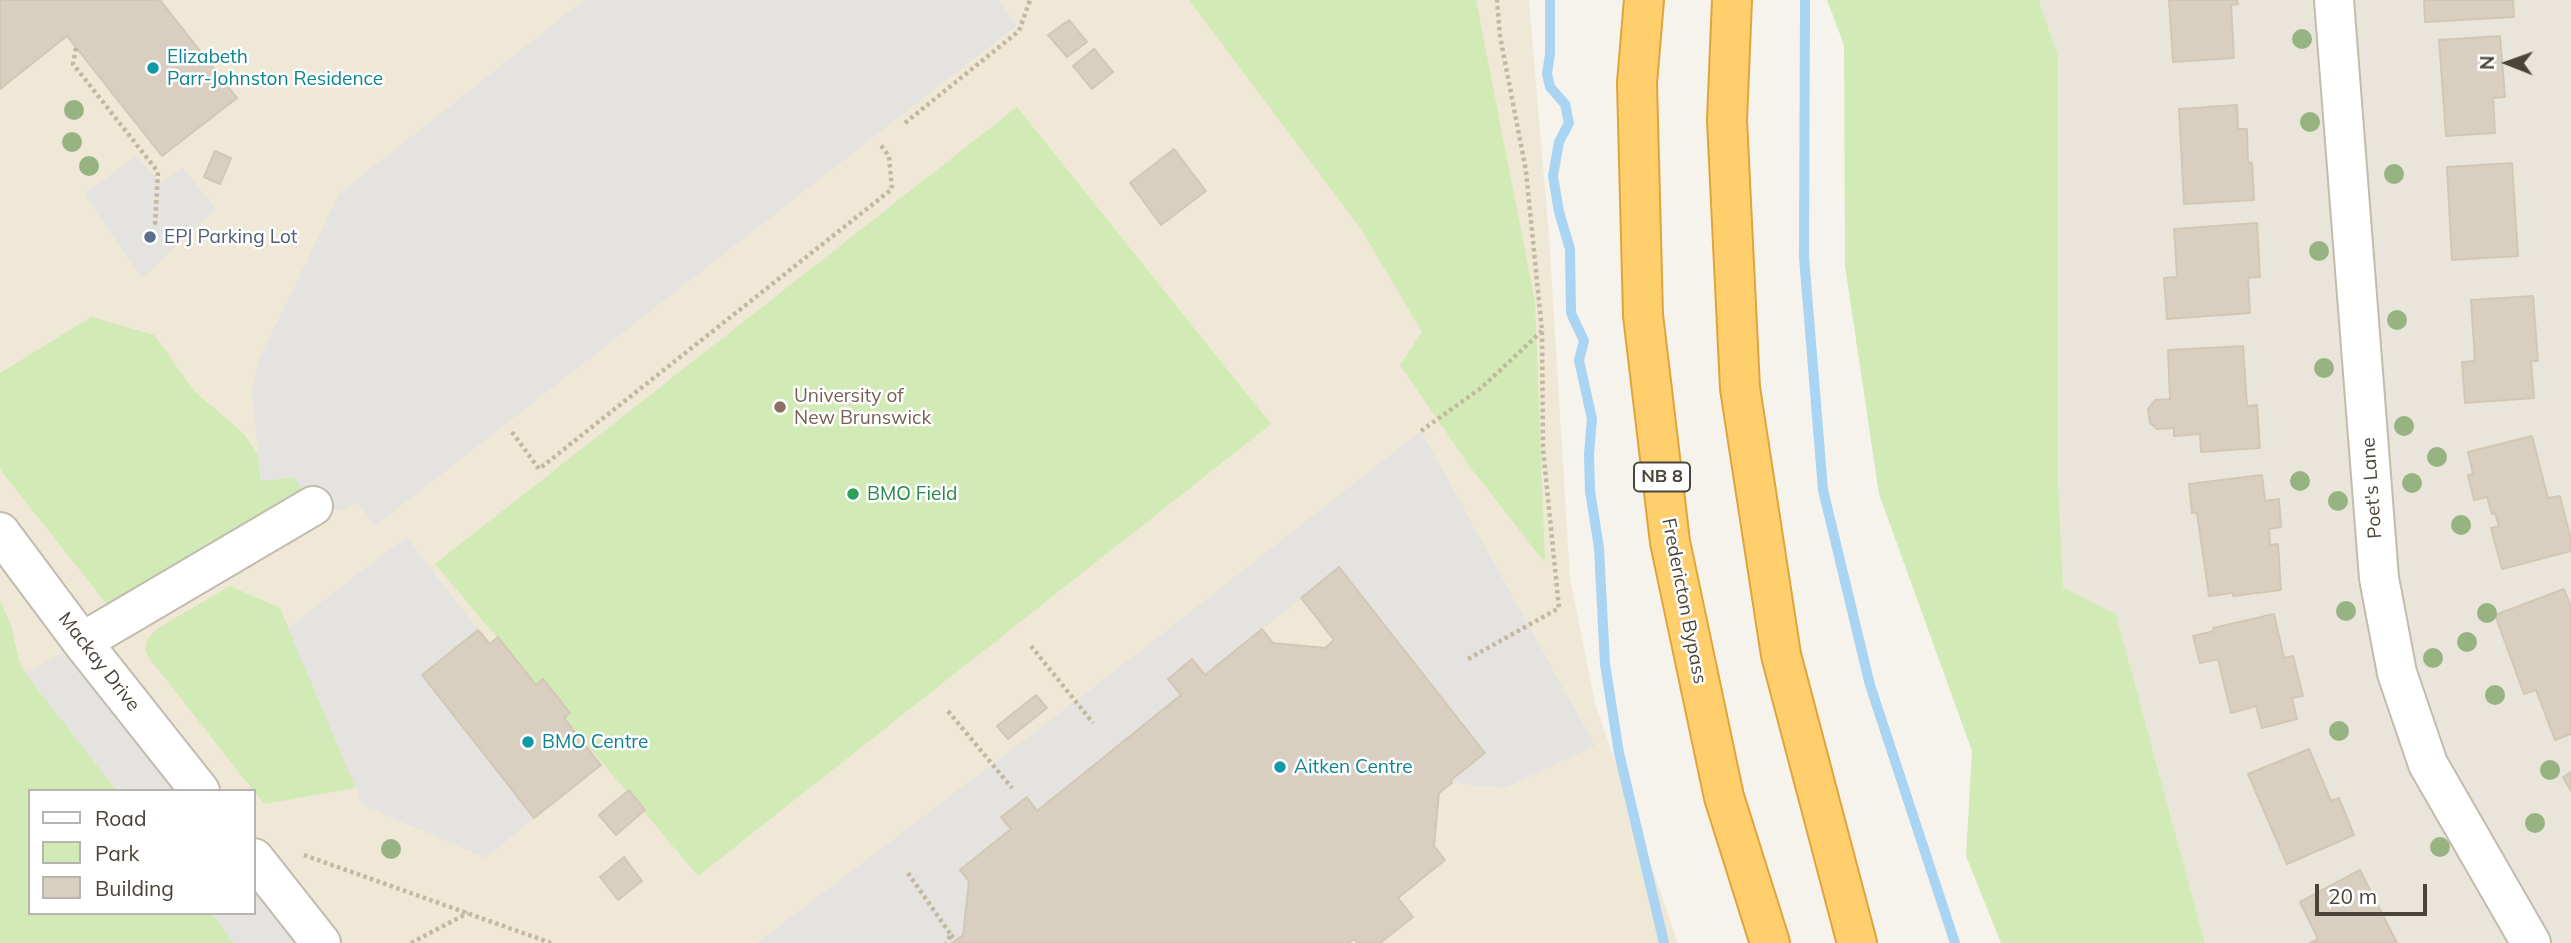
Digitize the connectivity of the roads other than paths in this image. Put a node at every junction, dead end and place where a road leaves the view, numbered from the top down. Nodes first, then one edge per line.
1 (1644, 0) edge
2 (1732, 0) edge
3 (2334, 0) edge
4 (313, 506) dead end
5 (0, 532) edge
6 (82, 642) junction
7 (198, 789) edge
8 (1833, 858) junction
9 (256, 861) edge
10 (321, 943) edge
11 (1770, 943) edge
12 (1857, 943) edge
13 (1869, 943) edge
14 (2531, 943) edge

1 - 11 highway, Fredericton Bypass / NB 8
2 - 8 highway
3 - 14 street, Poet's Lane
4 - 6 street
5 - 6 street, Mackay Drive
6 - 7 street, Mackay Drive
8 - 12 highway
8 - 13 street
9 - 10 street

